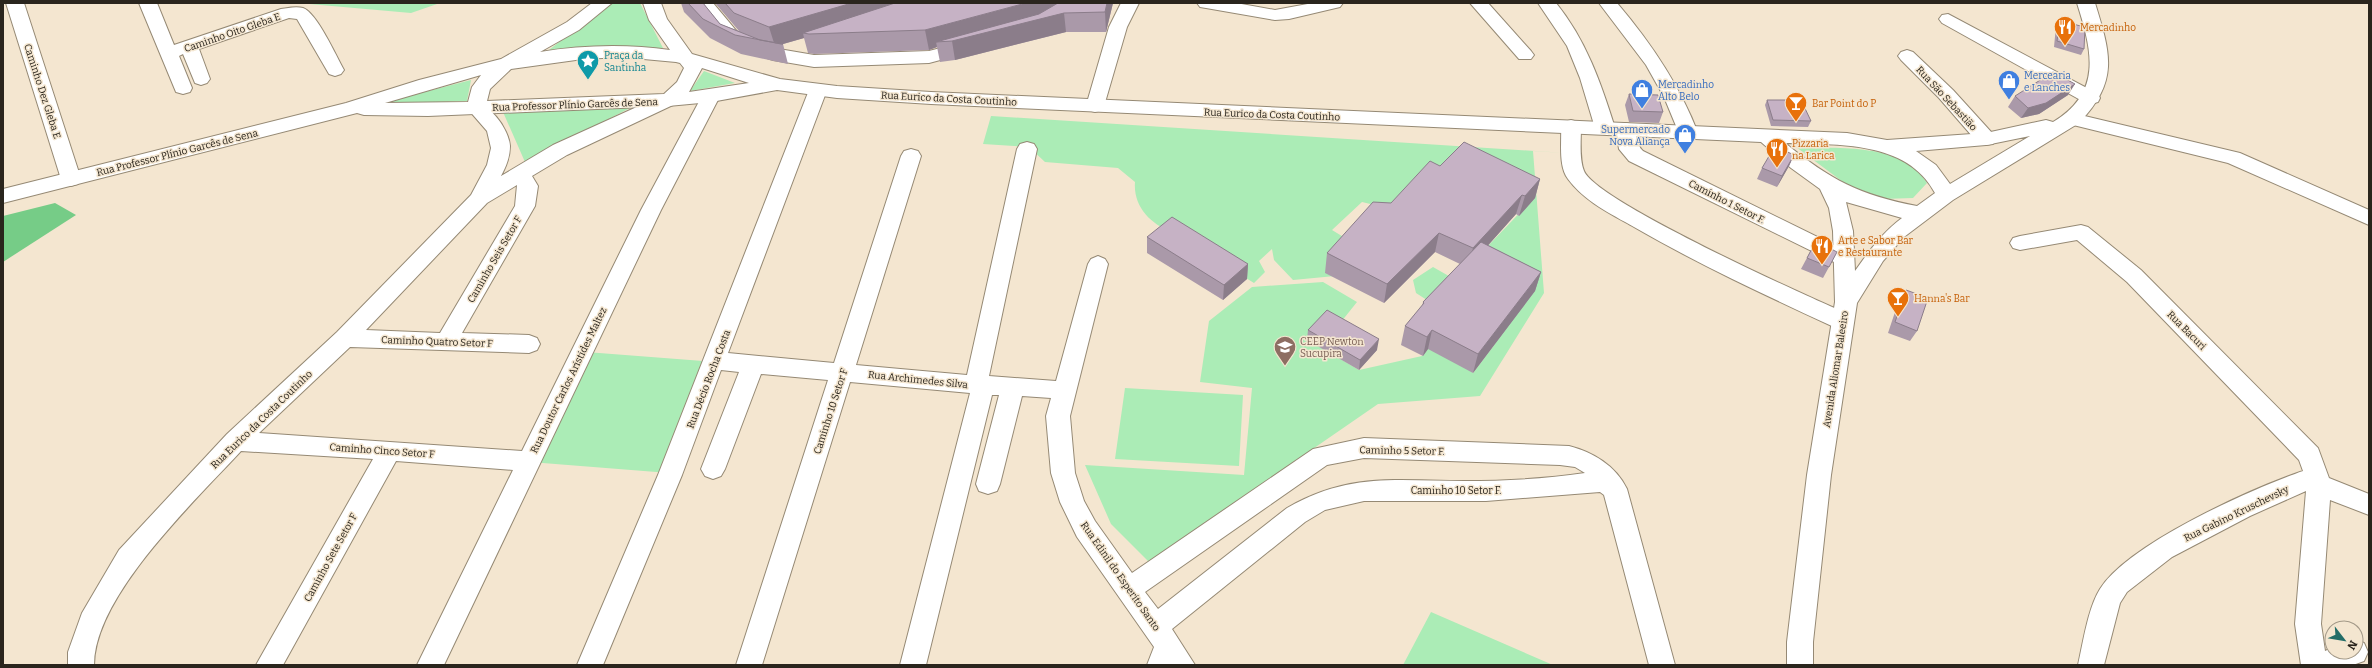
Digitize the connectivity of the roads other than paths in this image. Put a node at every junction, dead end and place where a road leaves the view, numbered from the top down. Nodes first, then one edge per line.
1 (15, 3) edge
2 (148, 3) edge
3 (603, 3) edge
4 (652, 3) edge
5 (704, 3) edge
6 (1130, 3) edge
7 (1206, 3) edge
8 (1334, 3) edge
9 (1479, 3) edge
10 (1547, 3) edge
11 (1608, 3) edge
12 (2086, 3) edge
13 (1948, 19) dead end
14 (982, 43) edge
15 (809, 45) edge
16 (189, 46) junction
17 (169, 53) junction
18 (773, 54) junction
19 (1525, 55) dead end
20 (1907, 56) dead end
21 (687, 58) junction
22 (506, 64) junction
23 (335, 70) dead end
24 (201, 79) dead end
25 (779, 85) junction
26 (183, 88) dead end
27 (818, 90) junction
28 (711, 96) junction
29 (2091, 98) junction
30 (668, 100) junction
31 (1096, 106) junction
32 (351, 108) junction
33 (476, 108) junction
34 (2072, 119) junction
35 (1571, 126) junction
36 (1605, 128) junction
37 (1626, 129) junction
38 (1688, 133) junction
39 (1766, 137) junction
40 (1986, 140) junction
41 (1886, 146) junction
42 (1027, 149) dead end
43 (911, 156) dead end
44 (520, 173) junction
45 (71, 179) junction
46 (1828, 184) junction
47 (1946, 195) junction
48 (3, 196) edge
49 (480, 198) junction
50 (1920, 214) junction
51 (2369, 218) edge
52 (2020, 243) dead end
53 (1845, 259) junction
54 (1098, 264) dead end
55 (1844, 311) junction
56 (345, 338) junction
57 (446, 342) junction
58 (529, 344) dead end
59 (714, 361) junction
60 (753, 365) junction
61 (843, 372) junction
62 (979, 385) junction
63 (1013, 387) junction
64 (1063, 390) junction
65 (235, 441) junction
66 (390, 450) junction
67 (528, 461) junction
68 (713, 469) dead end
69 (988, 484) dead end
70 (1609, 484) junction
71 (2319, 486) junction
72 (2369, 505) edge
73 (1129, 589) junction
74 (1167, 650) edge
75 (2333, 660) edge
76 (80, 665) edge
77 (269, 665) edge
78 (430, 665) edge
79 (590, 665) edge
80 (749, 665) edge
81 (913, 665) edge
82 (1662, 665) edge
83 (1800, 665) edge
84 (2091, 665) edge
85 (2314, 665) edge
86 (2320, 665) edge

1 - 45 street, Caminho Dez Gleba E
2 - 17 street
3 - 22 street, Rua Professor Plínio Garcês de Sena
4 - 21 street, Rua Professor Plínio Garcês de Sena
5 - 18 street
6 - 31 street
7 - 8 street
9 - 19 street
10 - 36 street
11 - 38 street
12 - 29 street, Avenida Aliomar Baleeiro
13 - 29 street
14 - 18 street
15 - 18 street
16 - 17 street, Caminho Oito Gleba E
16 - 23 street, Caminho Oito Gleba E
16 - 24 street
17 - 26 street
20 - 40 street, Rua São Sebastião
21 - 22 street, Rua Professor Plínio Garcês de Sena
21 - 25 street, Rua Eurico da Costa Coutinho
21 - 30 street, Rua Professor Plínio Garcês de Sena
22 - 32 street, Rua Professor Plínio Garcês de Sena
22 - 33 street, Rua Professor Plínio Garcês de Sena
25 - 27 street, Rua Eurico da Costa Coutinho
25 - 28 street, Rua Eurico da Costa Coutinho
27 - 31 street, Rua Eurico da Costa Coutinho
27 - 59 street, Rua Décio Rocha Costa
28 - 30 street, Rua Eurico da Costa Coutinho
28 - 67 street, Rua Doutor Carlos Aristides Maltez
29 - 34 street, Avenida Aliomar Baleeiro
30 - 33 street, Rua Professor Plínio Garcês de Sena
30 - 44 street, Rua Eurico da Costa Coutinho
31 - 35 street, Rua Eurico da Costa Coutinho
32 - 33 street, Rua Professor Plínio Garcês de Sena
32 - 45 street, Rua Professor Plínio Garcês de Sena
33 - 49 street, Rua Eurico da Costa Coutinho
34 - 40 street
34 - 47 street, Avenida Aliomar Baleeiro
34 - 51 street
35 - 36 street, Rua Eurico da Costa Coutinho
35 - 55 street
36 - 37 street, Rua Eurico da Costa Coutinho
37 - 38 street, Rua Eurico da Costa Coutinho
37 - 53 street, Caminho 1 Setor F.
38 - 39 street, Rua Eurico da Costa Coutinho
39 - 41 street, Rua Eurico da Costa Coutinho
39 - 46 street
40 - 41 street
41 - 47 street, Rua Eurico da Costa Coutinho
42 - 62 street, Rua Archimedes Silva
43 - 61 street, Caminho 10 Setor F
44 - 49 street, Rua Eurico da Costa Coutinho
44 - 57 street, Caminho Seis Setor F
45 - 48 street, Rua Professor Plínio Garcês de Sena
46 - 50 street
46 - 53 street
47 - 50 street, Avenida Aliomar Baleeiro
49 - 56 street, Rua Eurico da Costa Coutinho
50 - 55 street, Avenida Aliomar Baleeiro
52 - 71 street, Rua Bacuri
53 - 55 street
54 - 64 street, Rua Edinil do Esperito Santo
55 - 83 street, Avenida Aliomar Baleeiro
56 - 57 street, Caminho Quatro Setor F
56 - 65 street, Rua Eurico da Costa Coutinho
57 - 58 street, Caminho Quatro Setor F
59 - 60 street, Rua Archimedes Silva
59 - 79 street, Rua Décio Rocha Costa
60 - 61 street, Rua Archimedes Silva
60 - 68 street
61 - 62 street, Rua Archimedes Silva
61 - 80 street, Caminho 10 Setor F
62 - 63 street
62 - 81 street, Rua Archimedes Silva
63 - 64 street
63 - 69 street
64 - 73 street, Rua Edinil do Esperito Santo
65 - 66 street, Caminho Cinco Setor F
65 - 76 street, Rua Eurico da Costa Coutinho
66 - 67 street, Caminho Cinco Setor F
66 - 77 street, Caminho Sete Setor F
67 - 78 street, Rua Doutor Carlos Aristides Maltez
70 - 73 street, Caminho 5 Setor F.
70 - 74 street, Caminho 10 Setor F.
70 - 82 street
71 - 72 street, Rua Gabino Kruschevsky
71 - 84 street, Rua Gabino Kruschevsky
71 - 85 street
73 - 74 street, Rua Edinil do Esperito Santo
75 - 86 street

